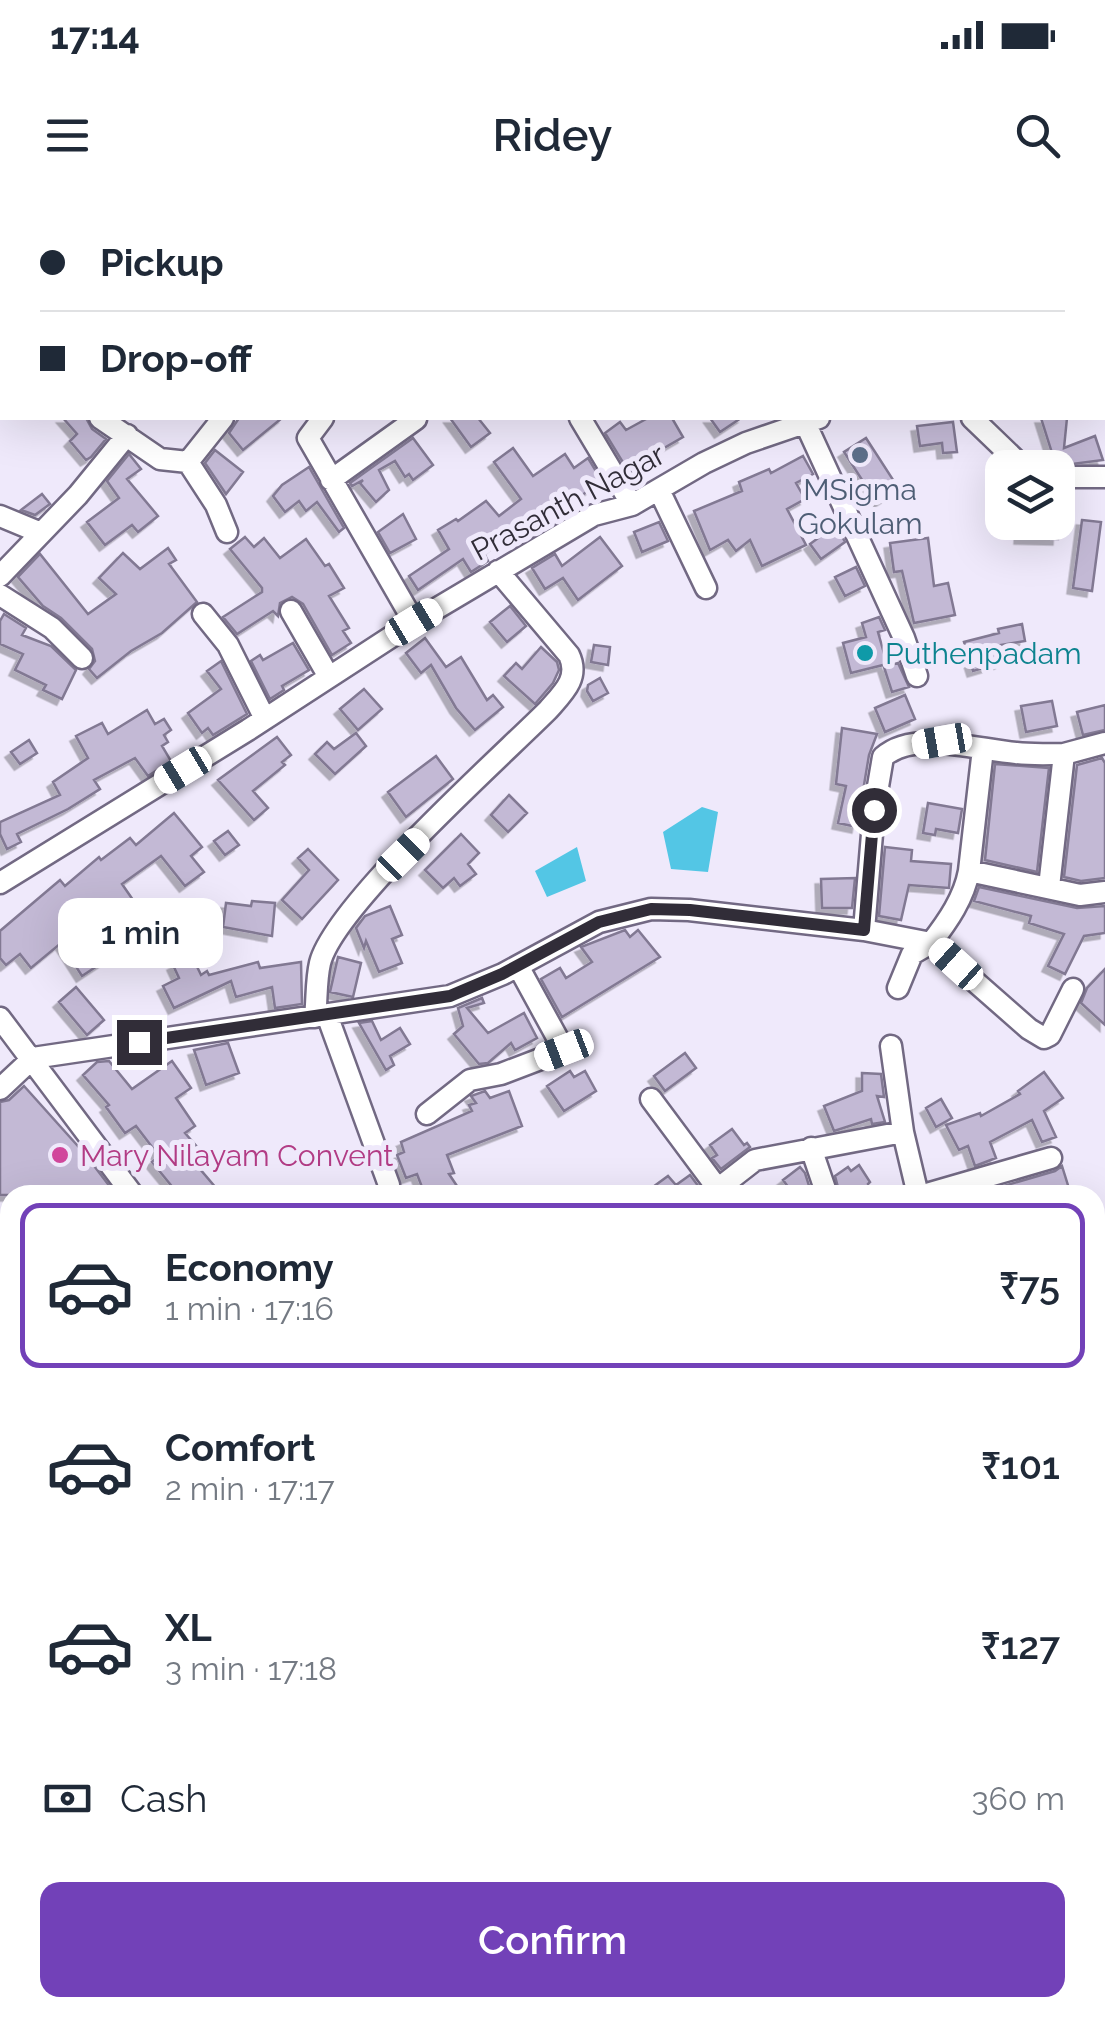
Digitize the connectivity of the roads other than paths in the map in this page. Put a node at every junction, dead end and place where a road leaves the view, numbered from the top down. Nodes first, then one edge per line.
1 (103, 420) edge
2 (222, 420) edge
3 (322, 420) edge
4 (413, 420) edge
5 (581, 420) edge
6 (806, 420) edge
7 (809, 420) edge
8 (974, 420) edge
9 (127, 435) junction
10 (1005, 450) edge
11 (188, 462) junction
12 (1075, 477) edge
13 (1105, 477) edge
14 (331, 480) junction
15 (659, 490) junction
16 (632, 505) junction
17 (0, 516) edge
18 (227, 532) dead end
19 (41, 533) junction
20 (498, 571) junction
21 (0, 576) edge
22 (706, 588) dead end
23 (0, 594) edge
24 (291, 610) dead end
25 (202, 614) dead end
26 (414, 622) junction
27 (82, 658) dead end
28 (916, 676) dead end
29 (329, 677) junction
30 (266, 719) junction
31 (1105, 742) edge
32 (983, 749) junction
33 (1064, 754) junction
34 (969, 871) junction
35 (0, 883) edge
36 (1049, 886) junction
37 (1105, 892) edge
38 (864, 930) junction
39 (931, 943) junction
40 (518, 966) junction
41 (898, 988) dead end
42 (1073, 989) dead end
43 (321, 1016) junction
44 (0, 1018) edge
45 (891, 1046) dead end
46 (34, 1058) junction
47 (0, 1089) edge
48 (651, 1099) dead end
49 (427, 1114) dead end
50 (903, 1132) junction
51 (811, 1148) junction
52 (1051, 1158) dead end
53 (126, 1185) edge
54 (390, 1185) dead end
55 (709, 1185) edge
56 (723, 1185) edge
57 (824, 1185) edge
58 (918, 1185) edge
59 (956, 1185) edge
60 (447, 2017) edge
61 (467, 2017) edge

1 - 9 street
2 - 11 street
3 - 14 street
4 - 14 street
5 - 16 street
6 - 15 street, Prasanth Nagar
7 - 28 street
8 - 10 street
9 - 11 street
9 - 19 street
11 - 18 street
12 - 13 street
14 - 26 street
15 - 16 street, Prasanth Nagar
15 - 22 street
16 - 20 street, Prasanth Nagar
17 - 19 street
19 - 21 street
20 - 26 street, Prasanth Nagar
20 - 43 street
23 - 27 street
24 - 29 street
25 - 30 street
26 - 29 street, Prasanth Nagar
29 - 30 street, Prasanth Nagar
30 - 35 street, Prasanth Nagar
31 - 33 street
32 - 33 street
32 - 34 street
32 - 38 street
33 - 36 street
34 - 36 street
34 - 39 street
36 - 37 street
38 - 39 street
38 - 40 street
39 - 41 street
39 - 42 street
40 - 43 street
40 - 49 street
43 - 46 street
43 - 54 street
44 - 46 street
45 - 50 street
46 - 47 street
46 - 53 street
48 - 55 street
50 - 51 street
50 - 58 street
51 - 56 street
51 - 57 street
52 - 59 street
60 - 61 street

